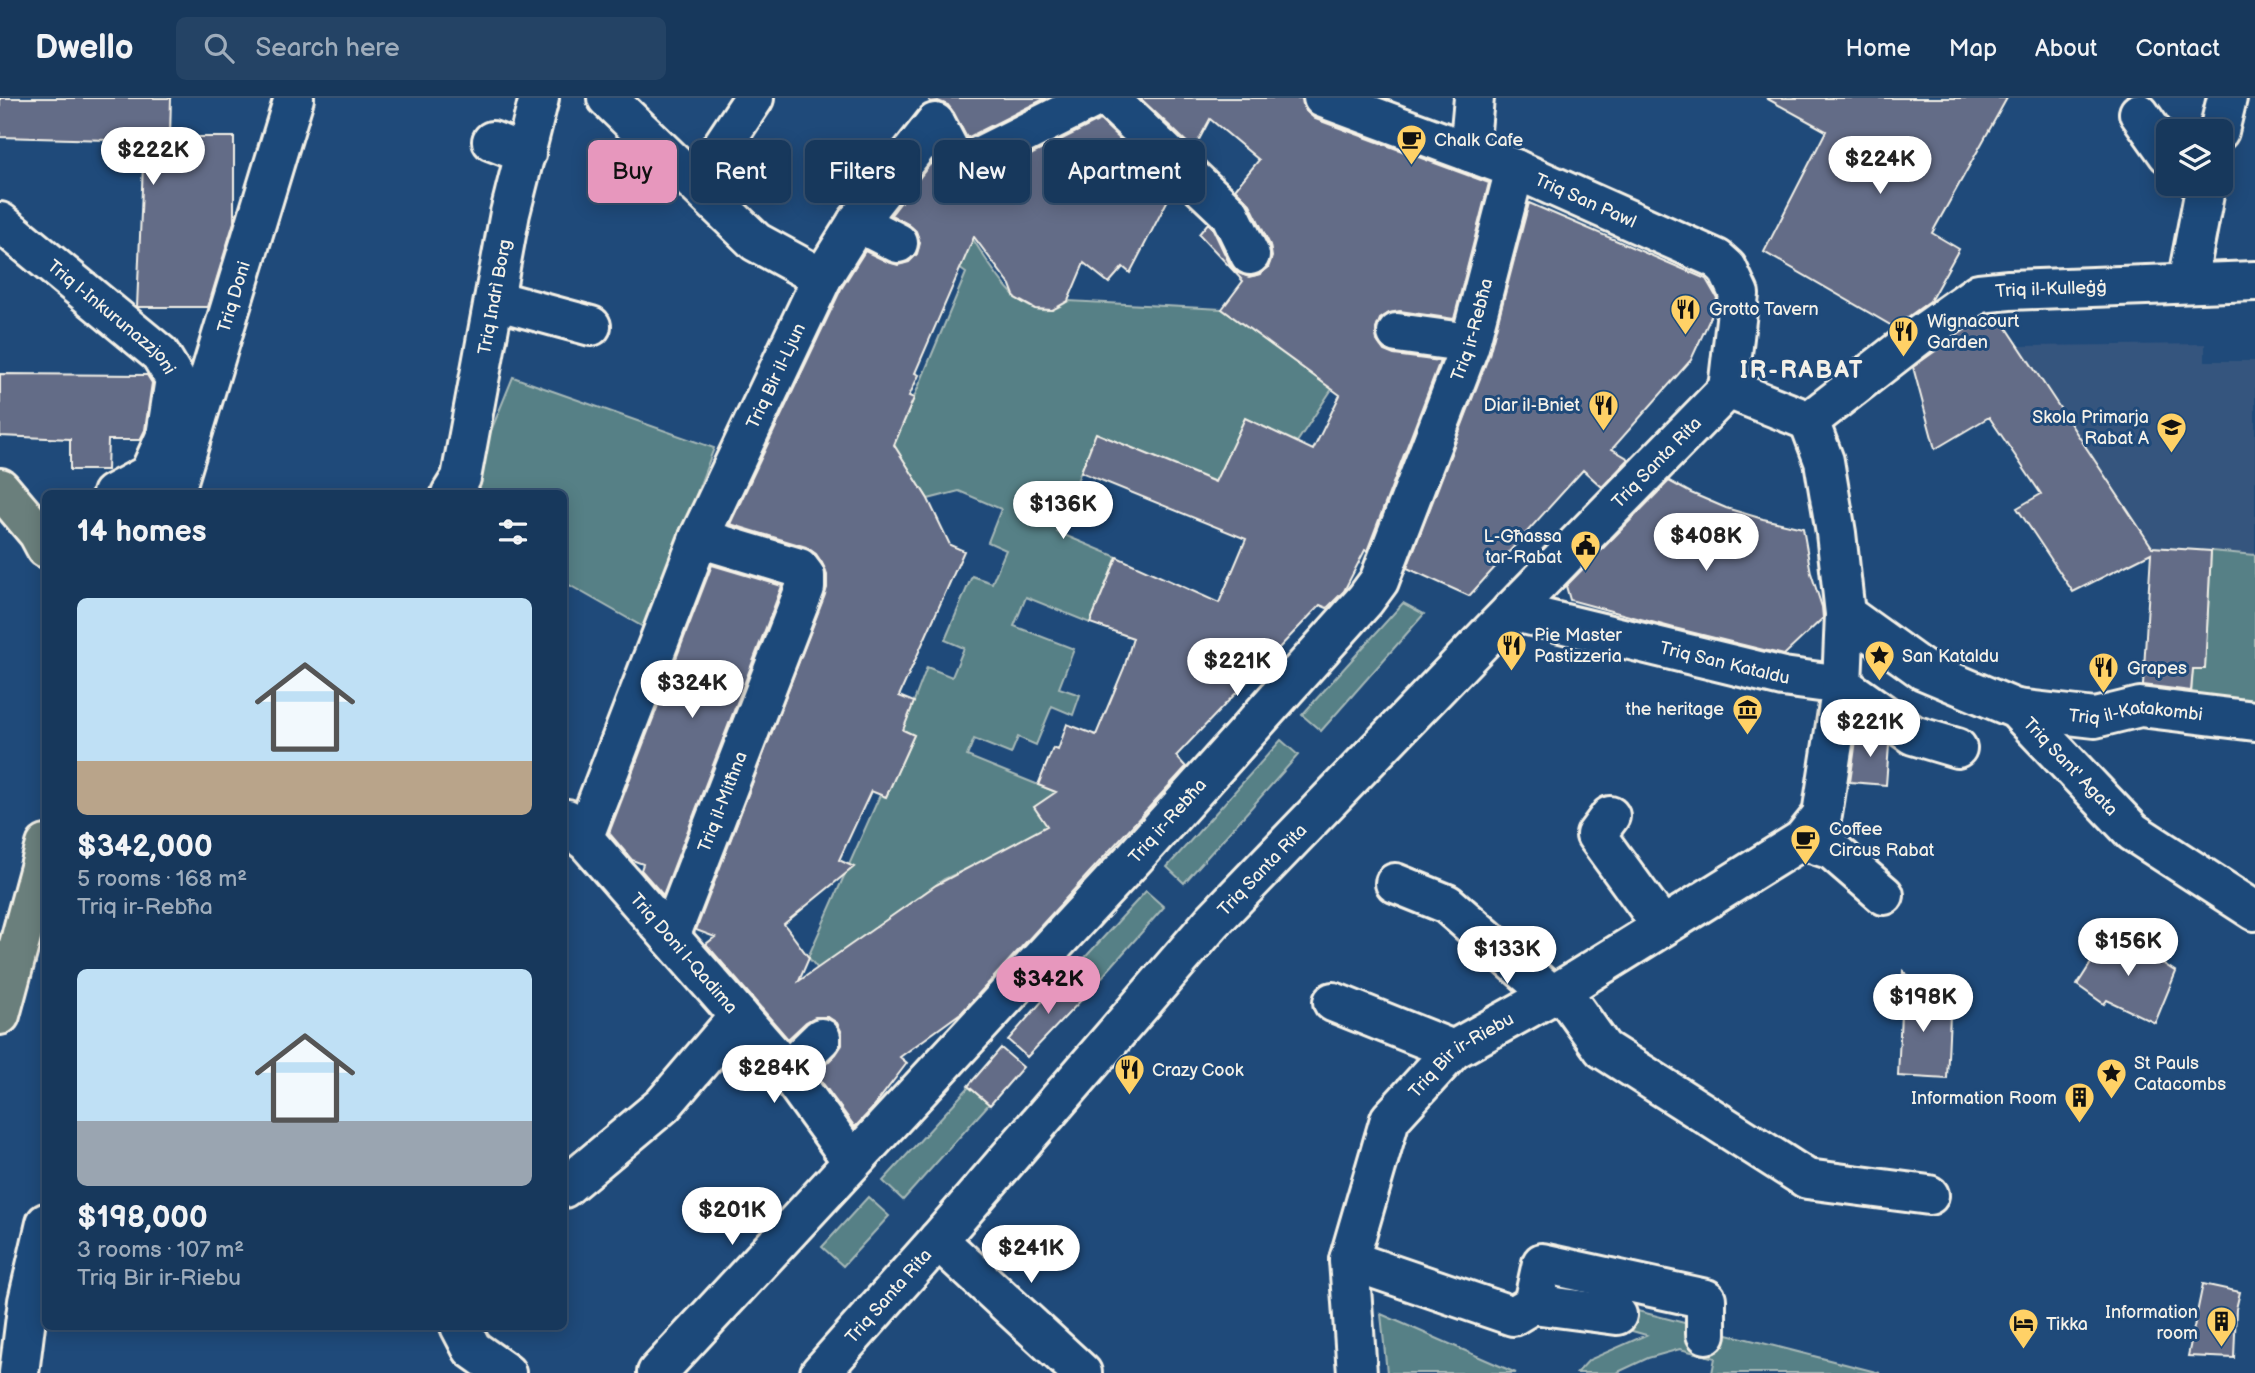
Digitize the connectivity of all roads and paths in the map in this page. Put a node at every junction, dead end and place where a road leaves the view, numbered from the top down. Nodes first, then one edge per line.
1 (294, 98) edge
2 (539, 98) edge
3 (607, 98) edge
4 (754, 98) edge
5 (1095, 98) edge
6 (1108, 98) edge
7 (1323, 98) edge
8 (1474, 98) edge
9 (2227, 98) edge
10 (927, 110) edge
11 (2139, 113) dead end
12 (2222, 119) edge
13 (2156, 137) edge
14 (726, 140) edge
15 (1469, 152) junction
16 (1515, 169) junction
17 (691, 178) edge
18 (2198, 196) edge
19 (716, 203) edge
20 (0, 222) edge
21 (857, 222) junction
22 (898, 243) dead end
23 (1250, 255) dead end
24 (822, 278) junction
25 (2255, 281) edge
26 (2187, 283) junction
27 (495, 300) junction
28 (591, 326) dead end
29 (1397, 333) dead end
30 (1470, 343) junction
31 (1728, 388) junction
32 (1809, 421) junction
33 (0, 488) edge
34 (119, 490) edge
35 (175, 490) edge
36 (454, 490) edge
37 (42, 536) edge
38 (699, 538) junction
39 (1511, 611) junction
40 (1845, 614) junction
41 (1923, 670) junction
42 (1842, 685) junction
43 (2016, 709) junction
44 (1920, 712) dead end
45 (2255, 721) edge
46 (1957, 748) dead end
47 (1610, 816) dead end
48 (573, 827) edge
49 (1802, 840) junction
50 (42, 860) edge
51 (1395, 883) dead end
52 (1884, 895) dead end
53 (2255, 911) edge
54 (1662, 926) junction
55 (670, 937) junction
56 (1556, 993) junction
57 (1333, 1002) dead end
58 (0, 1015) edge
59 (739, 1016) junction
60 (821, 1038) dead end
61 (1452, 1049) junction
62 (787, 1072) junction
63 (852, 1161) junction
64 (567, 1185) edge
65 (1928, 1195) dead end
66 (938, 1240) junction
67 (42, 1245) edge
68 (1349, 1260) junction
69 (1533, 1304) junction
70 (1617, 1315) dead end
71 (462, 1330) edge
72 (1706, 1334) dead end
73 (19, 1373) edge
74 (506, 1373) edge
75 (657, 1373) edge
76 (820, 1373) edge
77 (1082, 1373) edge
78 (1357, 1373) edge

1 - 35 street, Triq Doni
2 - 27 street, Triq Indrì Borg
3 - 17 street
4 - 14 street
5 - 10 street, Triq Bir il-Ljun
6 - 23 street
7 - 15 street, Triq San Pawl
8 - 15 street
9 - 12 street
10 - 21 street, Triq Bir il-Ljun
11 - 13 street
15 - 16 street, Triq San Pawl
16 - 30 street, Triq ir-Rebħa
16 - 31 street, Triq San Pawl
18 - 26 street
19 - 24 street
20 - 34 street, Triq l-Inkurunazzjoni
21 - 22 street
21 - 24 street, Triq Bir il-Ljun
24 - 38 street, Triq Bir il-Ljun
25 - 26 street, Triq il-Kulleġġ
26 - 32 street, Triq il-Kulleġġ
27 - 28 street
27 - 36 street, Triq Indrì Borg
29 - 30 street
30 - 63 street, Triq ir-Rebħa
31 - 32 street
31 - 39 street, Triq Santa Rita
32 - 40 street
33 - 37 main road
38 - 48 street, Triq Bir il-Ljun
38 - 55 street, Triq il-Mitħna
39 - 42 street, Triq San Kataldu
39 - 66 street, Triq Santa Rita
40 - 41 street, Triq Sant' Agata
40 - 42 street
41 - 43 street, Triq Sant' Agata
41 - 44 street
42 - 46 street
42 - 49 street, Triq Bir ir-Riebu
43 - 45 street, Triq il-Katakombi
43 - 53 street, Triq Sant' Agata
47 - 54 street
48 - 55 street, Triq Doni l-Qadima
49 - 52 street
49 - 54 street, Triq Bir ir-Riebu
50 - 58 main road
51 - 56 street
54 - 56 street, Triq Bir ir-Riebu
55 - 59 street, Triq Doni l-Qadima
56 - 61 street, Triq Bir ir-Riebu
56 - 65 street
57 - 61 street
59 - 62 street, Triq Doni l-Qadima
59 - 64 street
60 - 62 street
61 - 68 street, Triq Bir ir-Riebu
62 - 63 street, Triq Doni l-Qadima
63 - 75 street, Triq ir-Rebħa
66 - 76 street, Triq Santa Rita
66 - 77 street
67 - 73 street
68 - 69 street
68 - 78 street, Triq Bir ir-Riebu
69 - 70 street
69 - 72 street
71 - 74 street

